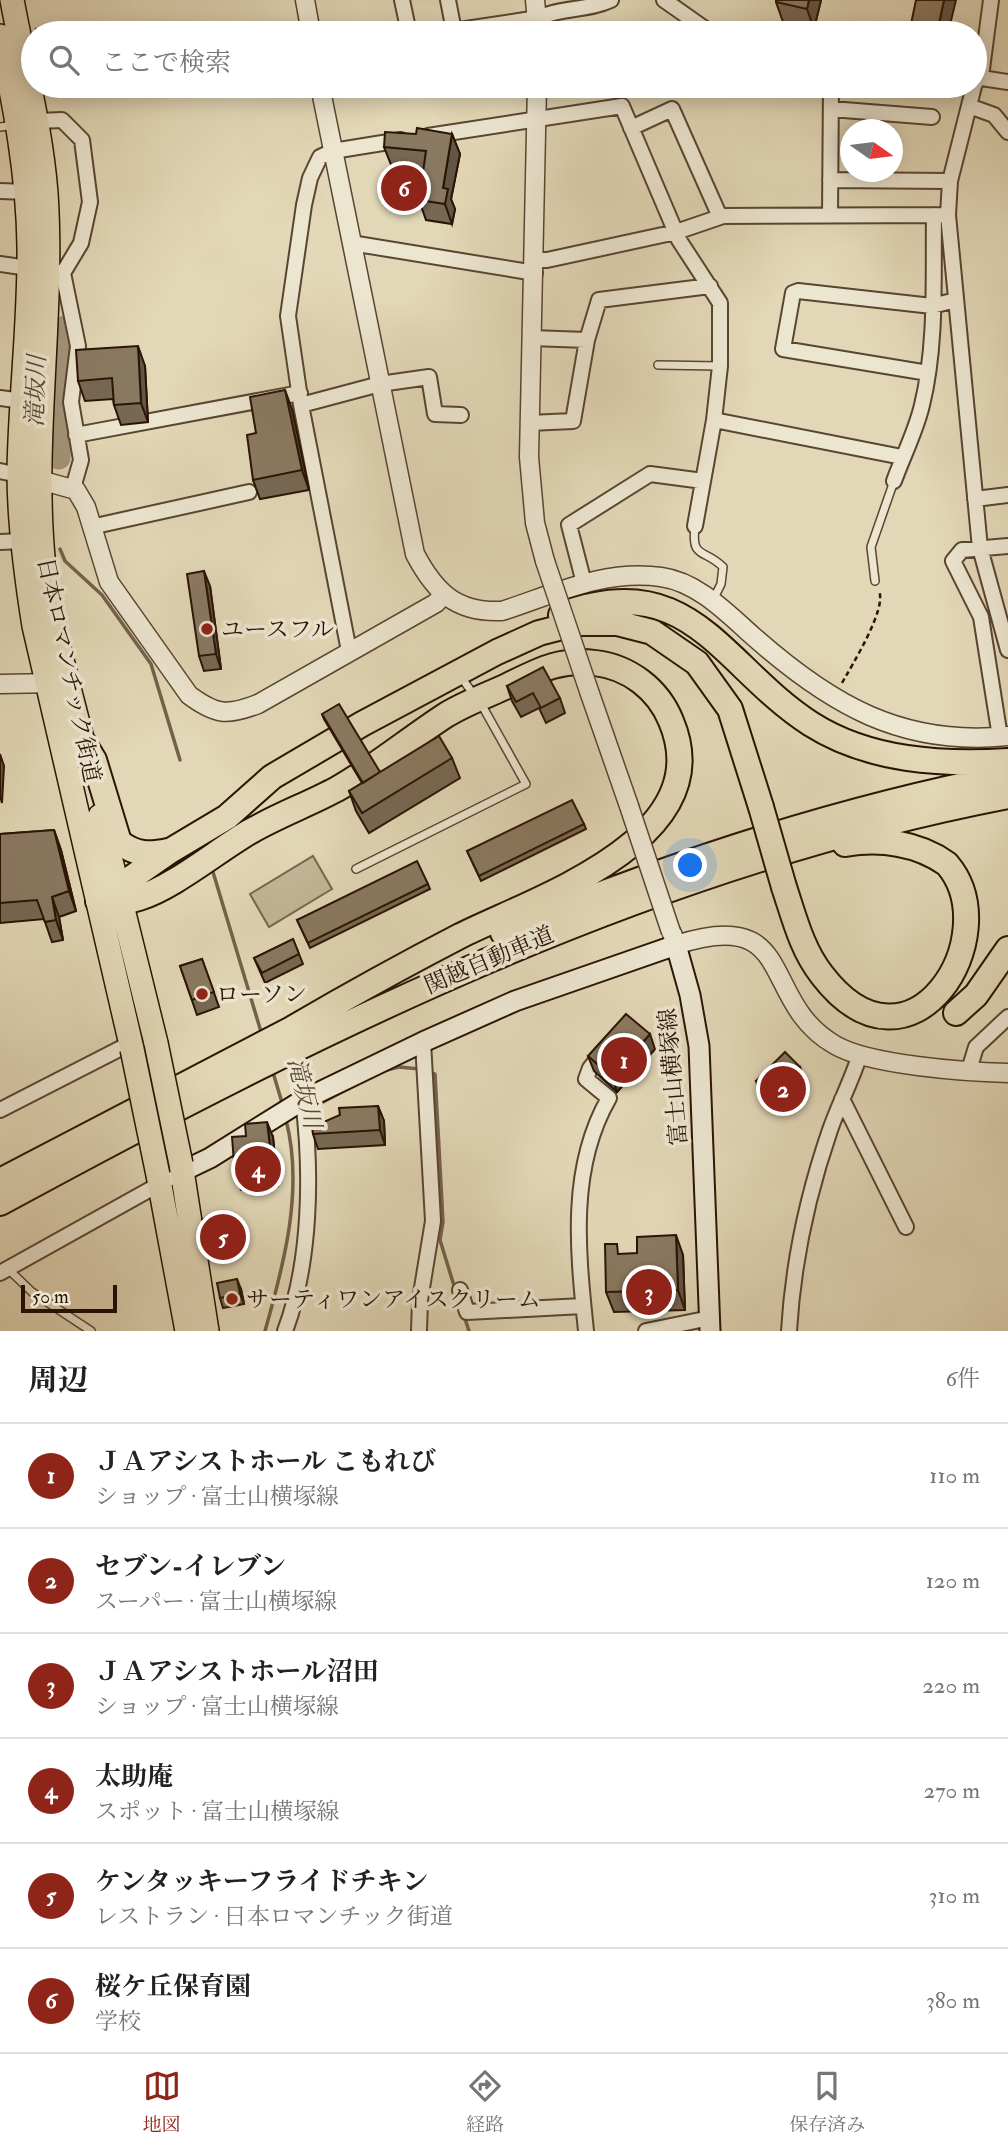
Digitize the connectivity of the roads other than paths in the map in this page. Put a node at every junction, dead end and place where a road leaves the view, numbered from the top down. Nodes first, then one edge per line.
1 (305, 0) edge
2 (402, 0) edge
3 (448, 0) edge
4 (611, 0) edge
5 (664, 0) edge
6 (991, 0) edge
7 (13, 6) edge
8 (537, 17) edge
9 (309, 21) edge
10 (406, 21) edge
11 (447, 21) edge
12 (513, 21) edge
13 (695, 21) edge
14 (987, 31) edge
15 (0, 36) edge
16 (987, 81) edge
17 (1008, 82) edge
18 (322, 98) edge
19 (537, 98) edge
20 (831, 98) edge
21 (971, 98) edge
22 (969, 106) junction
23 (831, 109) junction
24 (932, 117) dead end
25 (536, 119) junction
26 (19, 124) edge
27 (631, 128) junction
28 (1008, 132) edge
29 (333, 151) junction
30 (831, 180) junction
31 (950, 181) junction
32 (0, 191) edge
33 (27, 192) junction
34 (830, 215) junction
35 (941, 215) junction
36 (720, 217) junction
37 (676, 232) junction
38 (351, 243) junction
39 (0, 264) edge
40 (535, 266) junction
41 (46, 271) junction
42 (709, 286) junction
43 (956, 300) junction
44 (932, 306) junction
45 (531, 338) junction
46 (587, 340) junction
47 (658, 365) dead end
48 (720, 366) junction
49 (928, 373) junction
50 (380, 384) junction
51 (11, 399) edge
52 (301, 399) junction
53 (461, 415) dead end
54 (714, 420) junction
55 (529, 424) junction
56 (76, 435) junction
57 (902, 457) junction
58 (20, 475) edge
59 (703, 481) junction
60 (894, 481) joint
61 (73, 488) junction
62 (249, 492) dead end
63 (1008, 495) edge
64 (975, 499) junction
65 (695, 526) joint
66 (91, 527) junction
67 (11, 541) edge
68 (1008, 546) edge
69 (980, 548) junction
70 (875, 581) road end
71 (584, 583) junction
72 (443, 595) junction
73 (712, 601) junction
74 (1008, 650) edge
75 (349, 651) junction
76 (496, 652) junction
77 (58, 683) junction
78 (0, 684) edge
79 (468, 687) junction
80 (1004, 737) edge
81 (83, 742) junction
82 (1008, 761) edge
83 (1008, 776) edge
84 (1008, 796) edge
85 (754, 809) junction
86 (170, 851) junction
87 (356, 869) dead end
88 (778, 889) junction
89 (113, 897) junction
90 (674, 938) junction
91 (1008, 949) edge
92 (508, 951) junction
93 (1008, 1017) edge
94 (293, 1028) junction
95 (614, 1039) edge
96 (423, 1042) junction
97 (131, 1046) junction
98 (860, 1054) junction
99 (969, 1070) junction
100 (1008, 1073) edge
101 (842, 1099) junction
102 (290, 1107) junction
103 (0, 1110) edge
104 (182, 1167) junction
105 (159, 1179) junction
106 (0, 1181) edge
107 (0, 1203) edge
108 (906, 1227) dead end
109 (4, 1271) edge
110 (460, 1290) dead end
111 (583, 1306) junction
112 (710, 1325) edge
113 (91, 1331) edge
114 (187, 1331) edge
115 (207, 1331) edge
116 (285, 1331) edge
117 (419, 1331) edge
118 (586, 1331) edge
119 (646, 1331) edge
120 (789, 1331) edge

1 - 9 street
2 - 10 street
3 - 11 street
4 - 8 street
5 - 13 street
6 - 14 street
7 - 26 highway, 日本ロマンチック街道
8 - 12 street
15 - 26 highway, 日本ロマンチック街道
16 - 17 street
18 - 29 street
19 - 25 street
20 - 23 street
21 - 22 street
22 - 28 street
22 - 31 street
23 - 24 street
23 - 30 street
25 - 27 street
25 - 29 street
25 - 40 street
26 - 33 highway, 日本ロマンチック街道
26 - 41 highway, 日本ロマンチック街道
26 - 41 street
27 - 36 street
27 - 37 street
29 - 38 street
29 - 52 street
30 - 31 street
30 - 34 street
31 - 35 street
32 - 33 street
33 - 41 highway, 日本ロマンチック街道
34 - 35 street
34 - 36 street
35 - 43 street
35 - 44 street
36 - 37 street
37 - 40 street
37 - 42 street
38 - 40 street
38 - 50 street
39 - 41 street
40 - 45 street
41 - 51 highway, 日本ロマンチック街道
41 - 56 street
41 - 58 highway, 日本ロマンチック街道
42 - 46 street
42 - 48 street
43 - 44 street
43 - 64 street
44 - 49 street
44 - 49 street
45 - 46 street
45 - 55 street
46 - 55 street
47 - 48 lane
48 - 54 street
49 - 57 street
50 - 52 street
50 - 53 street
50 - 72 street
51 - 58 highway, 日本ロマンチック街道
52 - 56 street
52 - 75 street
54 - 57 street
54 - 59 street
55 - 90 street, bridge
56 - 61 street
57 - 60 street
58 - 61 street
58 - 67 highway, 日本ロマンチック街道
58 - 77 highway, 日本ロマンチック街道
59 - 65 street
59 - 71 street
60 - 70 lane
61 - 66 street
62 - 66 street
63 - 64 street
64 - 69 street
65 - 73 lane
66 - 75 street
67 - 77 highway, 日本ロマンチック街道
68 - 69 street
69 - 74 street
69 - 80 street
71 - 72 street
71 - 73 street
72 - 75 street
73 - 80 street
76 - 79 highway
76 - 82 highway
76 - 85 highway
77 - 78 street
77 - 81 highway, 日本ロマンチック街道
77 - 89 highway, 日本ロマンチック街道
79 - 85 highway
79 - 86 highway
79 - 87 lane
79 - 89 highway
79 - 94 highway
81 - 86 highway
81 - 89 highway, 日本ロマンチック街道
83 - 94 highway, 関越自動車道
84 - 92 highway, 関越自動車道
85 - 88 highway
86 - 89 highway
88 - 91 highway
88 - 92 highway
89 - 97 highway, 日本ロマンチック街道
89 - 104 highway, 日本ロマンチック街道, bridge
90 - 96 main road
90 - 98 street
90 - 112 main road, 富士山横塚線
92 - 107 highway, 関越自動車道
93 - 99 street
94 - 106 highway, 関越自動車道
95 - 111 street
96 - 102 main road
96 - 117 street
97 - 103 street
97 - 105 highway, 日本ロマンチック街道, bridge
98 - 99 street
98 - 101 street
99 - 100 street
101 - 108 street
101 - 120 street
102 - 104 main road
102 - 116 street
104 - 105 street
104 - 115 highway, 日本ロマンチック街道
105 - 109 street
105 - 114 highway, 日本ロマンチック街道
109 - 113 lane
110 - 111 street
111 - 118 street
112 - 119 street

